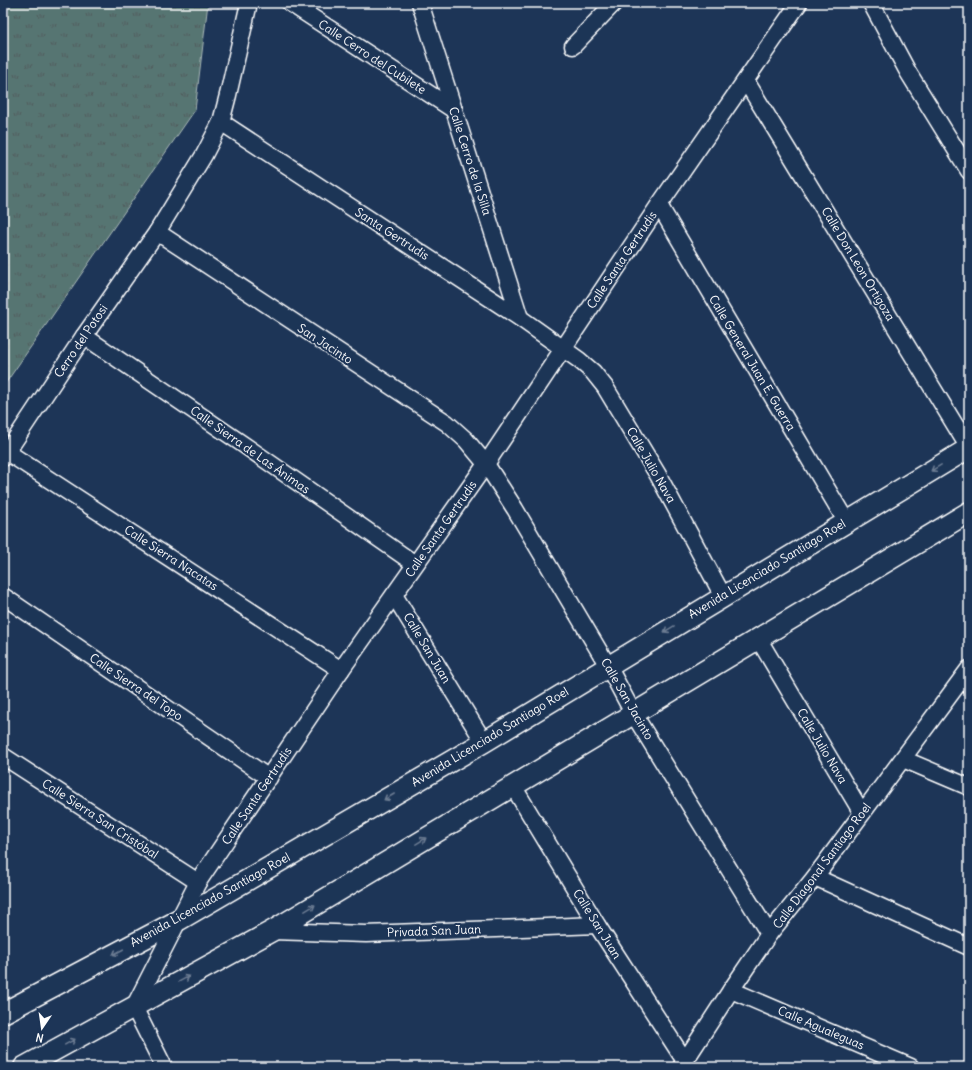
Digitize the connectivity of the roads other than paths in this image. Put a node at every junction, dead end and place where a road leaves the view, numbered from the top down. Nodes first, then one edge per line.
1 (249, 3) edge
2 (290, 3) edge
3 (420, 3) edge
4 (614, 3) edge
5 (799, 3) edge
6 (871, 3) edge
7 (573, 46) dead end
8 (746, 80) junction
9 (454, 110) junction
10 (221, 122) junction
11 (969, 171) edge
12 (659, 205) junction
13 (157, 232) junction
14 (520, 318) junction
15 (84, 336) junction
16 (562, 349) junction
17 (969, 448) edge
18 (5, 455) edge
19 (486, 464) junction
20 (969, 512) edge
21 (846, 521) junction
22 (415, 564) junction
23 (394, 595) junction
24 (3, 596) edge
25 (723, 596) junction
26 (758, 638) junction
27 (608, 666) junction
28 (969, 669) edge
29 (341, 670) junction
30 (633, 713) junction
31 (484, 742) junction
32 (3, 756) edge
33 (903, 759) junction
34 (269, 778) junction
35 (513, 786) junction
36 (969, 787) edge
37 (862, 813) junction
38 (815, 877) junction
39 (198, 882) junction
40 (179, 920) junction
41 (597, 925) junction
42 (272, 931) junction
43 (769, 934) junction
44 (969, 947) edge
45 (731, 990) junction
46 (134, 1006) junction
47 (3, 1013) edge
48 (683, 1064) edge
49 (24, 1067) edge
50 (164, 1067) edge
51 (910, 1067) edge

1 - 10 street, Cerro del Potosi
2 - 9 street, Calle Cerro del Cubilete
3 - 9 street, Calle Cerro de la Silla
4 - 7 street
5 - 8 street, Calle Santa Gertrudis
6 - 11 street
8 - 12 street, Calle Santa Gertrudis
8 - 17 street, Calle Don Leon Ortigoza
9 - 14 street, Calle Cerro de la Silla
10 - 13 street, Cerro del Potosi
10 - 14 street, Santa Gertrudis
12 - 16 street, Calle Santa Gertrudis
12 - 21 street, Calle General Juan E. Guerra
13 - 15 street, Cerro del Potosi
13 - 19 street, San Jacinto
14 - 16 street, Santa Gertrudis
15 - 18 street, Cerro del Potosi
15 - 22 street, Calle Sierra de Las Ánimas
16 - 19 street, Calle Santa Gertrudis
16 - 25 street, Calle Julio Nava
17 -> 21 street, Avenida Licenciado Santiago Roel
18 - 29 street, Calle Sierra Nacatas
19 - 22 street, Calle Santa Gertrudis
19 - 27 street, Calle San Jacinto
20 - 26 street
21 - 25 street, Avenida Licenciado Santiago Roel
22 - 23 street, Calle Santa Gertrudis
23 - 29 street, Calle Santa Gertrudis
23 - 31 street, Calle San Juan
24 - 34 street, Calle Sierra del Topo
25 -> 27 street, Avenida Licenciado Santiago Roel
26 - 30 street
26 - 37 street, Calle Julio Nava
27 - 30 street, Calle San Jacinto
27 - 31 street, Avenida Licenciado Santiago Roel
28 - 33 street, Calle Diagonal Santiago Roel
29 - 34 street, Calle Santa Gertrudis
30 - 35 street
30 - 43 street, Calle San Jacinto
31 -> 40 street, Avenida Licenciado Santiago Roel
32 - 39 street, Calle Sierra San Cristóbal
33 - 36 street
33 - 37 street, Calle Diagonal Santiago Roel
34 - 39 street, Calle Santa Gertrudis
35 - 41 street, Calle San Juan
42 -> 35 street
37 - 38 street, Calle Diagonal Santiago Roel
38 - 43 street, Calle Diagonal Santiago Roel
38 - 44 street
39 - 40 street, Calle Santa Gertrudis
40 - 46 street, Calle Santa Gertrudis
40 -> 47 street, Avenida Licenciado Santiago Roel
41 - 42 street, Privada San Juan
41 - 48 street, Calle San Juan
46 -> 42 street
43 - 45 street, Calle Diagonal Santiago Roel
45 - 48 street, Calle Diagonal Santiago Roel
45 - 51 street, Calle Agualeguas
49 -> 46 street
46 - 50 street

